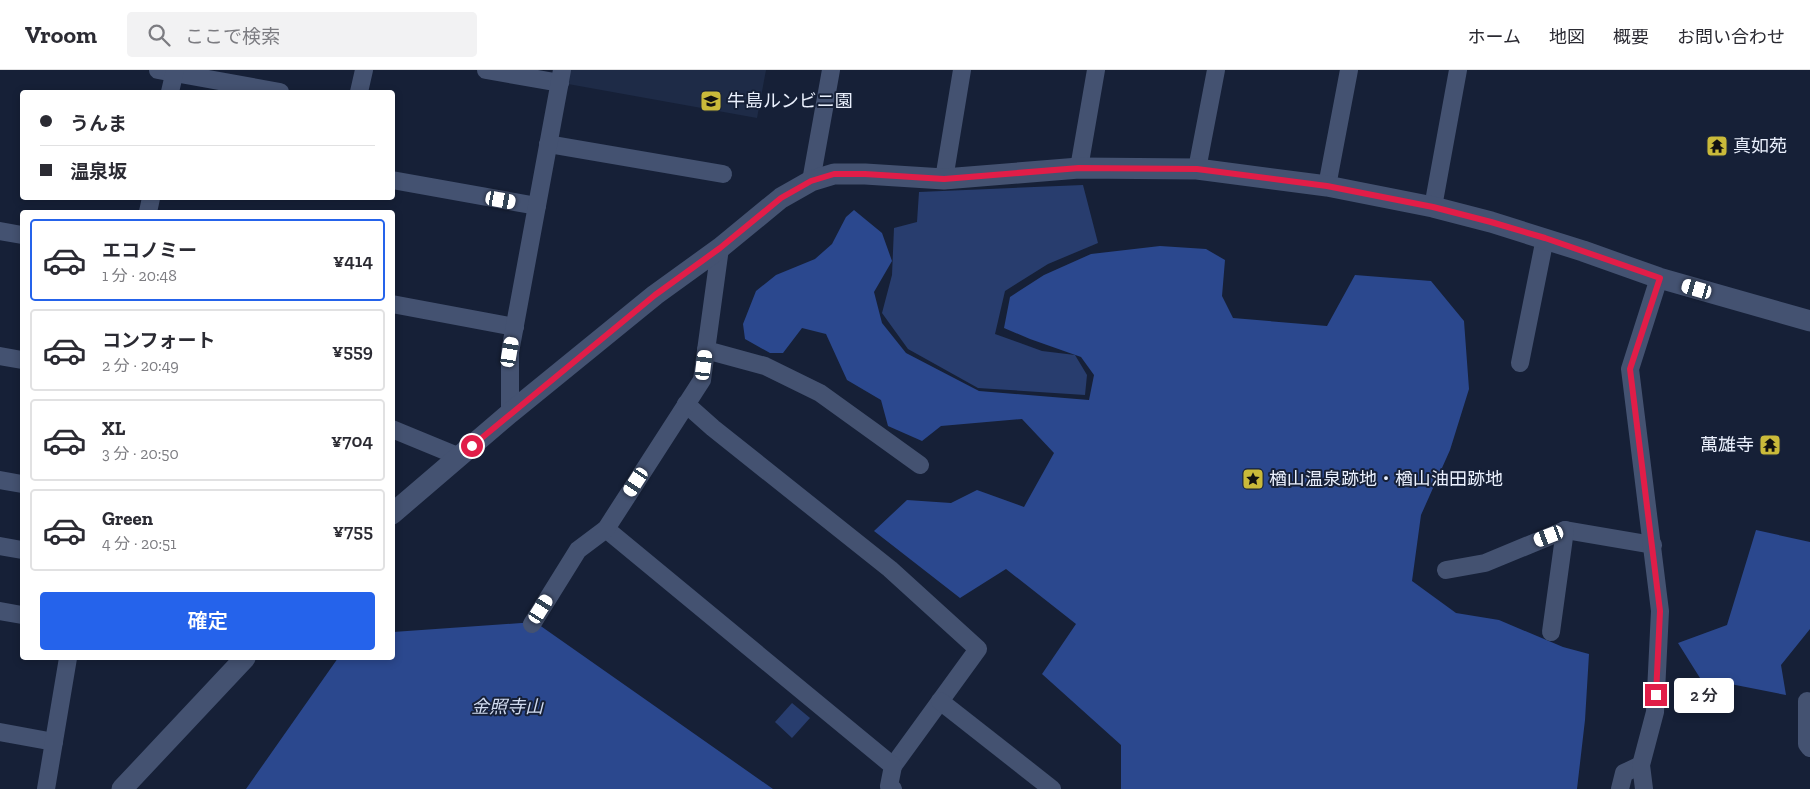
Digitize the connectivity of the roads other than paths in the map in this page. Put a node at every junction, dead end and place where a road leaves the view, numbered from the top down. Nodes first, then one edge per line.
1 (364, 70) edge
2 (486, 70) edge
3 (831, 70) edge
4 (962, 70) edge
5 (1096, 70) edge
6 (1216, 70) edge
7 (1349, 70) edge
8 (1458, 70) edge
9 (169, 71) edge
10 (561, 76) edge
11 (170, 90) edge
12 (269, 90) edge
13 (359, 90) edge
14 (548, 144) junction
15 (1079, 168) junction
16 (1197, 169) junction
17 (723, 174) dead end
18 (944, 179) junction
19 (395, 181) edge
20 (811, 181) junction
21 (1327, 186) junction
22 (537, 206) junction
23 (1433, 207) junction
24 (0, 231) edge
25 (20, 235) edge
26 (1545, 238) junction
27 (720, 248) junction
28 (1660, 278) junction
29 (395, 305) edge
30 (1810, 321) edge
31 (515, 327) junction
32 (706, 350) junction
33 (0, 356) edge
34 (20, 360) edge
35 (1520, 364) dead end
36 (686, 404) junction
37 (510, 413) junction
38 (395, 430) edge
39 (460, 457) junction
40 (920, 466) dead end
41 (0, 480) edge
42 (20, 484) edge
43 (395, 511) edge
44 (606, 529) junction
45 (1565, 530) junction
46 (1653, 545) junction
47 (0, 546) edge
48 (20, 550) edge
49 (1446, 570) dead end
50 (0, 611) edge
51 (20, 615) edge
52 (532, 624) dead end
53 (1551, 632) dead end
54 (68, 660) edge
55 (243, 660) edge
56 (940, 700) junction
57 (1807, 701) dead end
58 (0, 732) edge
59 (54, 742) junction
60 (1810, 748) edge
61 (1641, 765) junction
62 (893, 766) junction
63 (46, 789) edge
64 (122, 789) edge
65 (893, 789) edge
66 (1052, 789) edge
67 (1620, 789) edge
68 (1644, 789) edge

1 - 13 street
2 - 10 street
3 - 20 street
4 - 18 street
5 - 15 street
6 - 16 street
7 - 21 street
8 - 23 street
9 - 11 street
9 - 12 street
10 - 14 street
14 - 17 street
14 - 22 street
15 - 16 street
15 - 18 street
16 - 21 street
18 - 20 street
19 - 22 street
20 - 27 street
21 - 23 street
22 - 31 street
23 - 26 street
24 - 25 street
26 - 28 street
26 - 35 street
27 - 32 street
27 - 37 street
28 - 30 street
28 - 46 street
29 - 31 street
31 - 37 street
32 - 36 street
32 - 40 street
33 - 34 street
36 - 44 street
36 - 56 street
37 - 39 street
38 - 39 street
39 - 43 street
41 - 42 street
44 - 52 street
44 - 62 street
45 - 46 street
45 - 49 street
45 - 53 street
46 - 61 street
47 - 48 street
50 - 51 street
54 - 59 street
55 - 64 street
56 - 62 street
56 - 66 street
57 - 60 street
58 - 59 street
59 - 63 street
61 - 67 street
61 - 68 street
62 - 65 street

